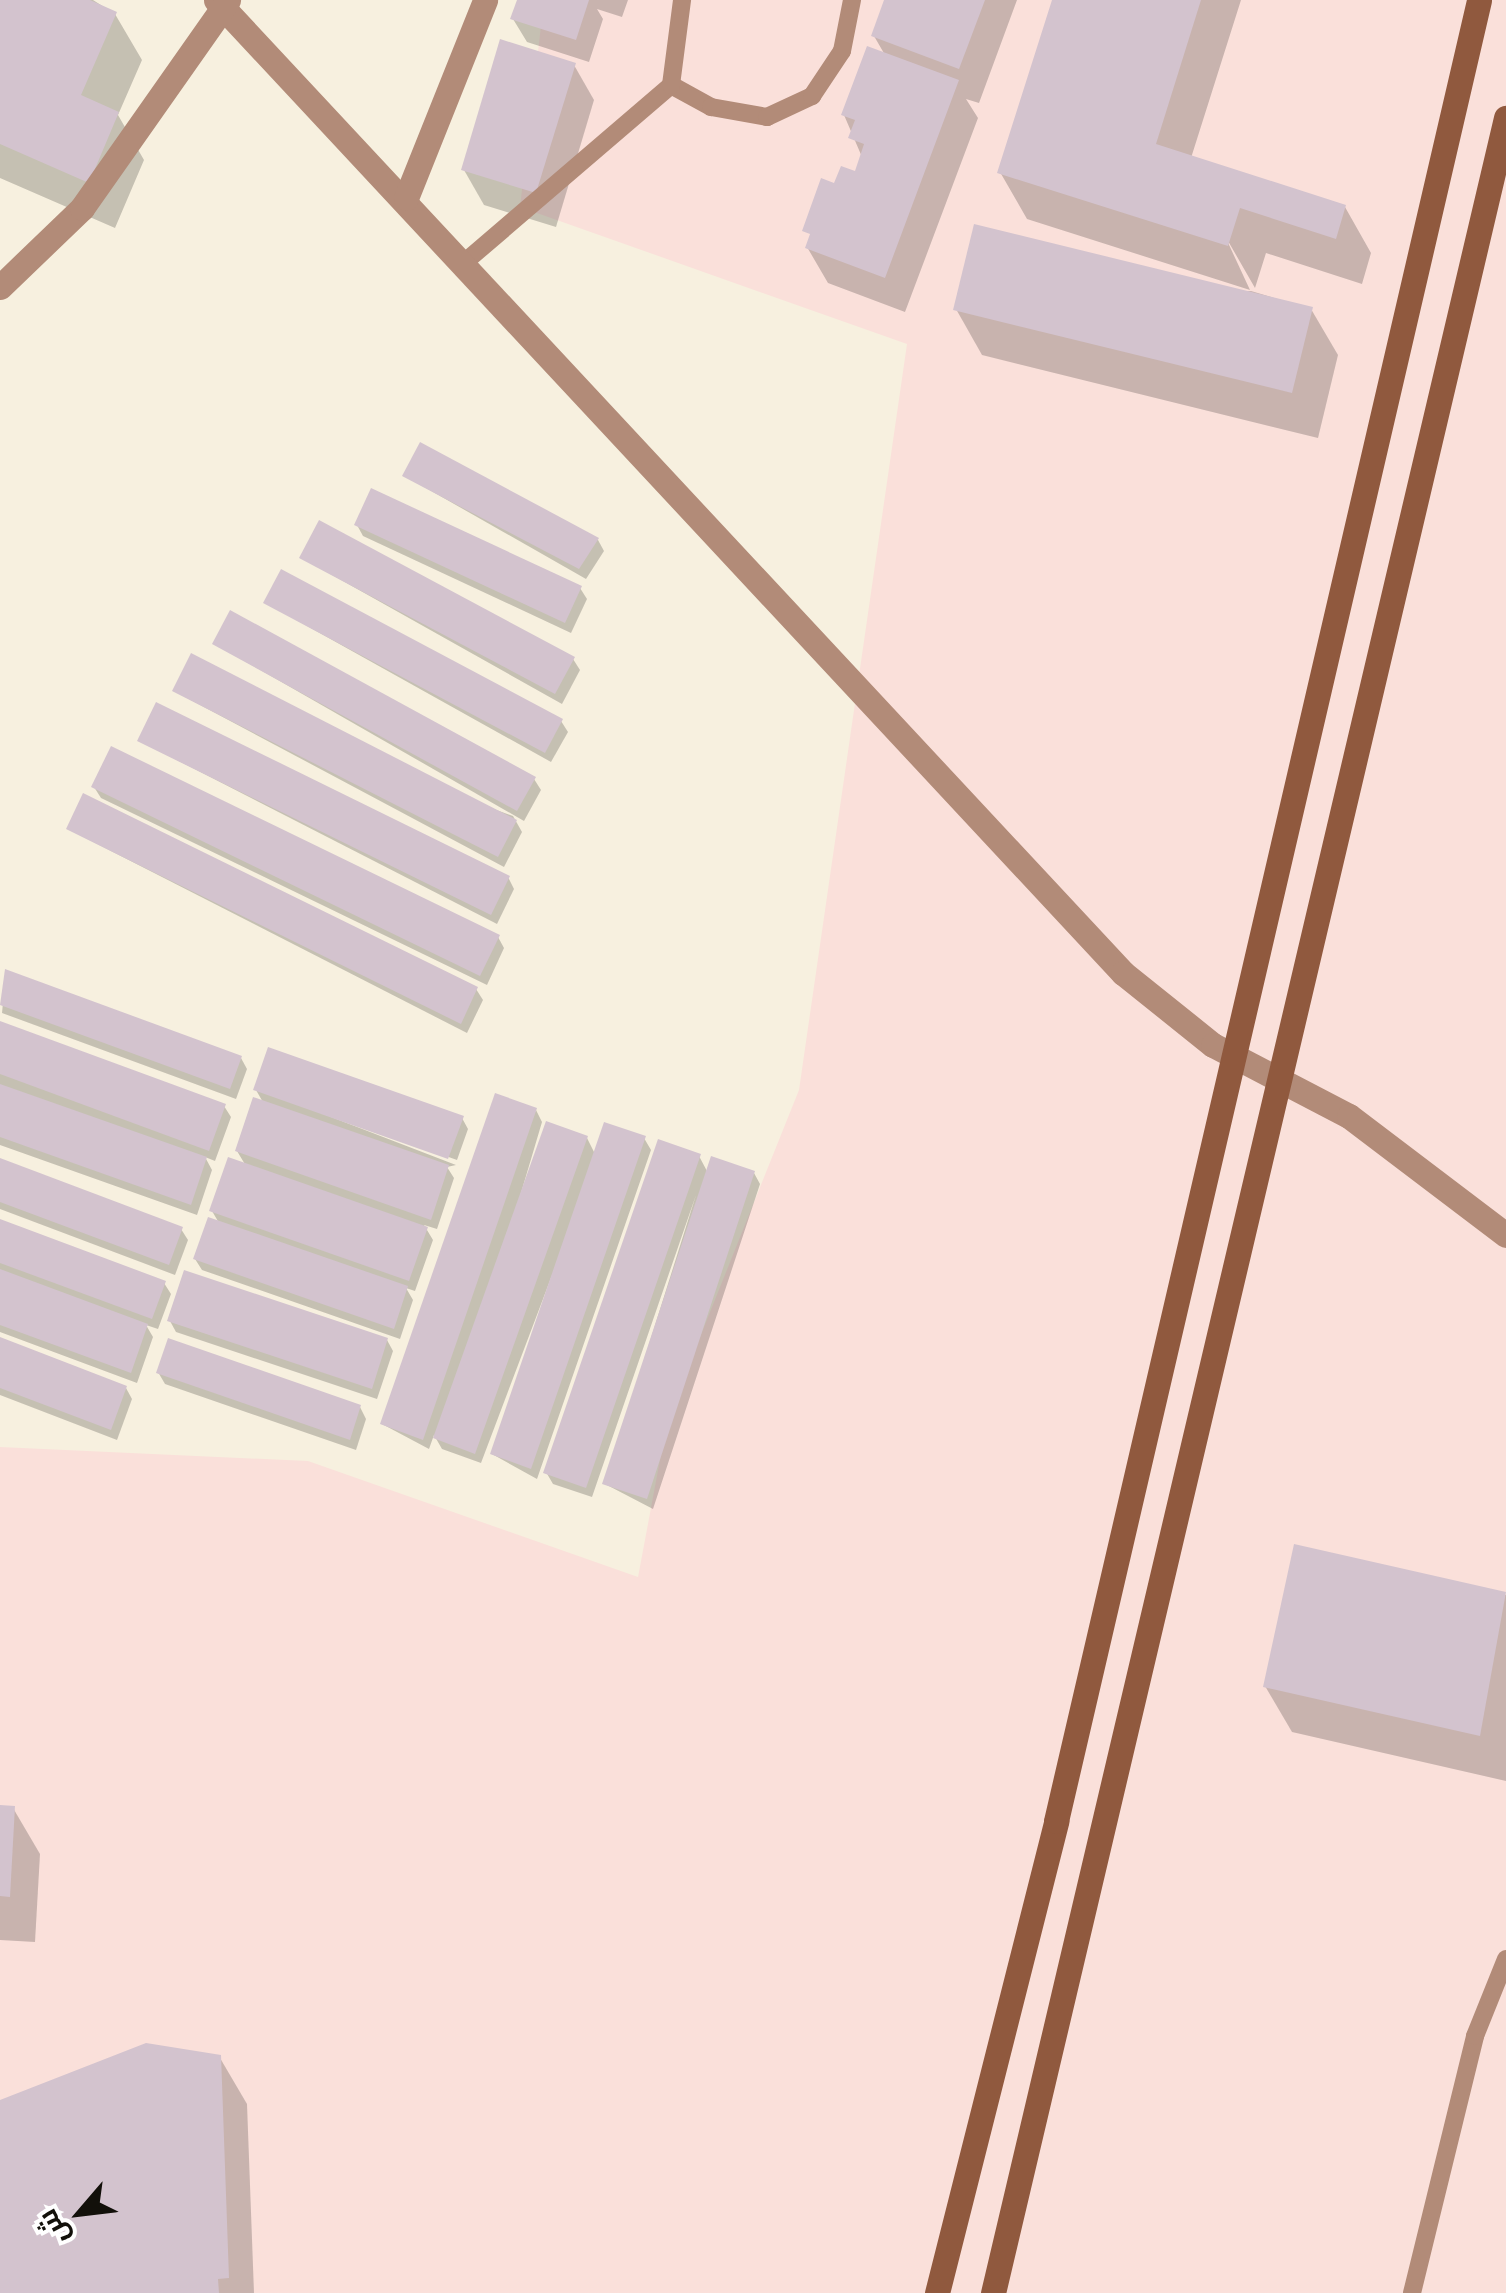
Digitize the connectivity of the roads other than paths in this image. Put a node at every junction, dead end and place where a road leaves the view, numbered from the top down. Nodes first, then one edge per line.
1 (485, 0) edge
2 (682, 0) edge
3 (852, 0) edge
4 (1479, 0) edge
5 (224, 4) edge
6 (671, 85) junction
7 (1506, 118) edge
8 (406, 198) junction
9 (466, 261) junction
10 (0, 287) edge
11 (1234, 1058) junction
12 (1276, 1076) junction
13 (1506, 1235) edge
14 (1506, 1959) edge
15 (937, 2293) edge
16 (992, 2293) edge
17 (1412, 2293) edge

1 - 8 street
2 - 6 lane
3 - 6 lane
4 - 11 street
5 - 8 street
5 - 10 street
6 - 9 lane
7 - 12 street
8 - 9 street
9 - 11 street
11 - 12 street
11 - 15 street
12 - 13 street
12 - 16 street
14 - 17 lane

